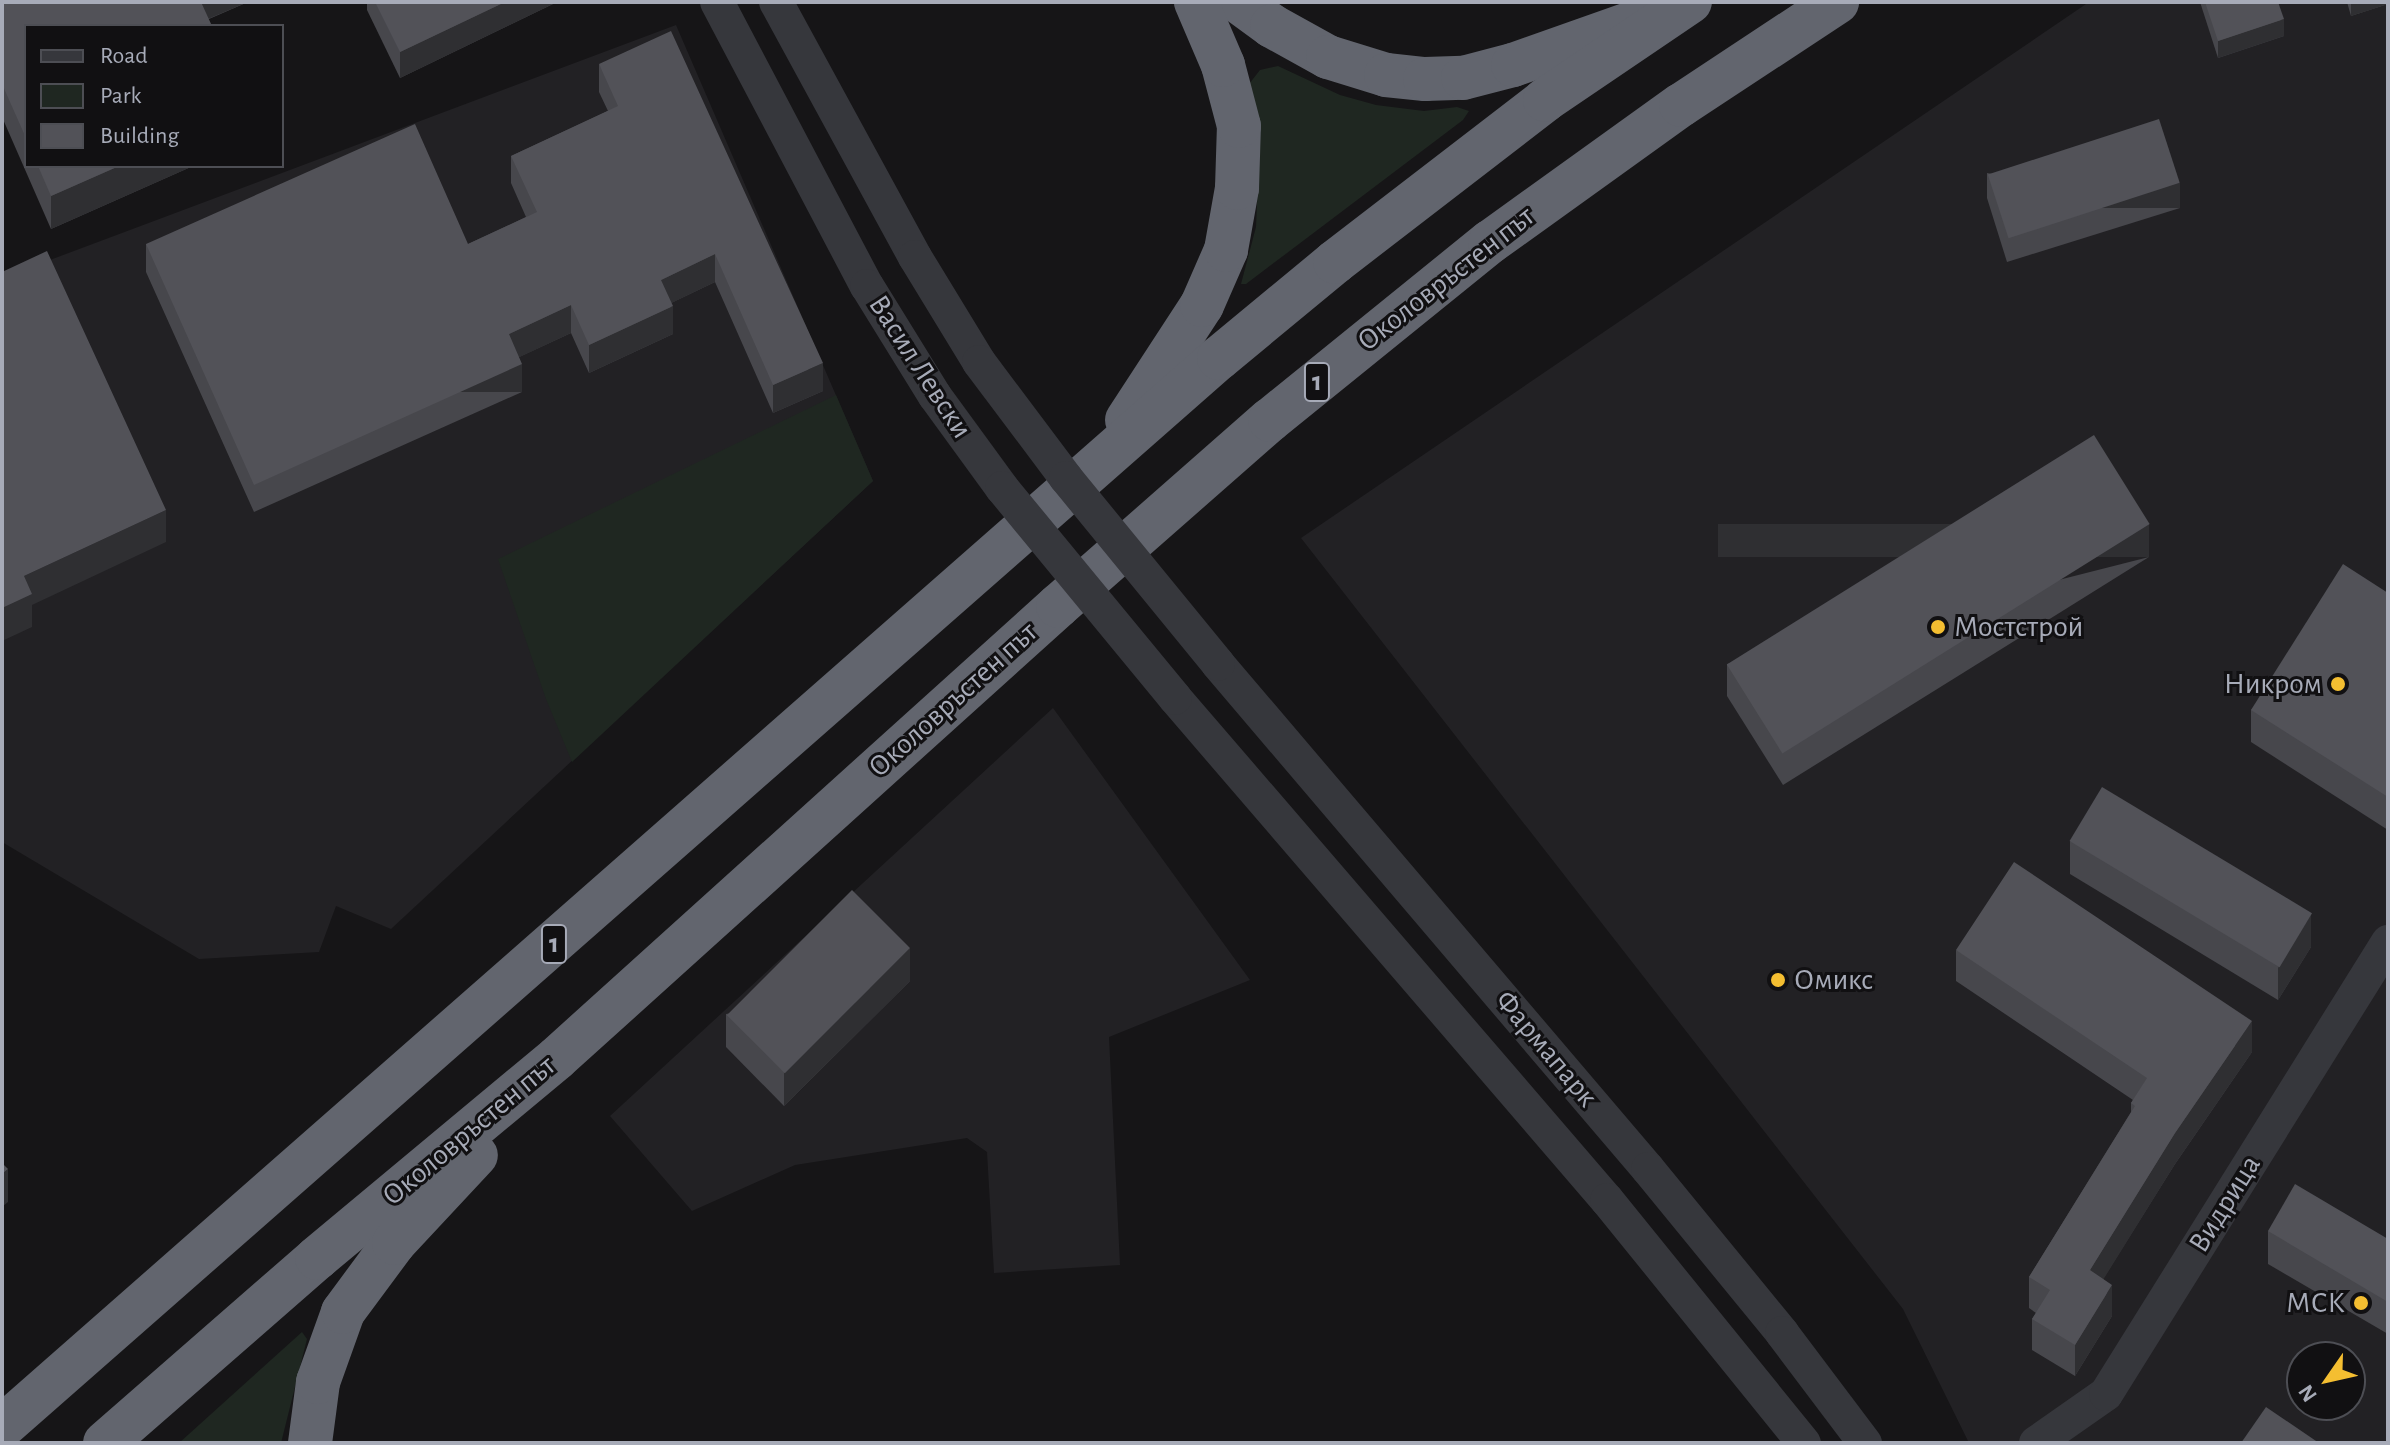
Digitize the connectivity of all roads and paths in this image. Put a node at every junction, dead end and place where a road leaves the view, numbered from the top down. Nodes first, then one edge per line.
1 (717, 2) edge
2 (776, 2) edge
3 (1196, 2) edge
4 (1239, 2) edge
5 (1837, 2) edge
6 (1688, 4) edge
7 (1103, 457) junction
8 (1218, 664) joint
9 (1175, 698) joint
10 (2388, 942) edge
11 (557, 1058) junction
12 (2, 1427) edge
13 (105, 1443) edge
14 (310, 1443) edge
15 (1804, 1443) edge
16 (1865, 1443) edge
17 (2036, 1443) edge

1 - 9 street, Васил Левски, bridge
2 - 8 street, Васил Левски, bridge
3 - 7 highway
4 - 6 highway
5 - 11 highway, Околовръстен път / 1
6 - 7 highway, 1
7 - 12 highway, 1
8 - 16 street, Фармапарк
9 - 15 street, Фармапарк
10 - 17 street, Видрица
11 - 13 highway, Околовръстен път / 1
11 - 14 highway

